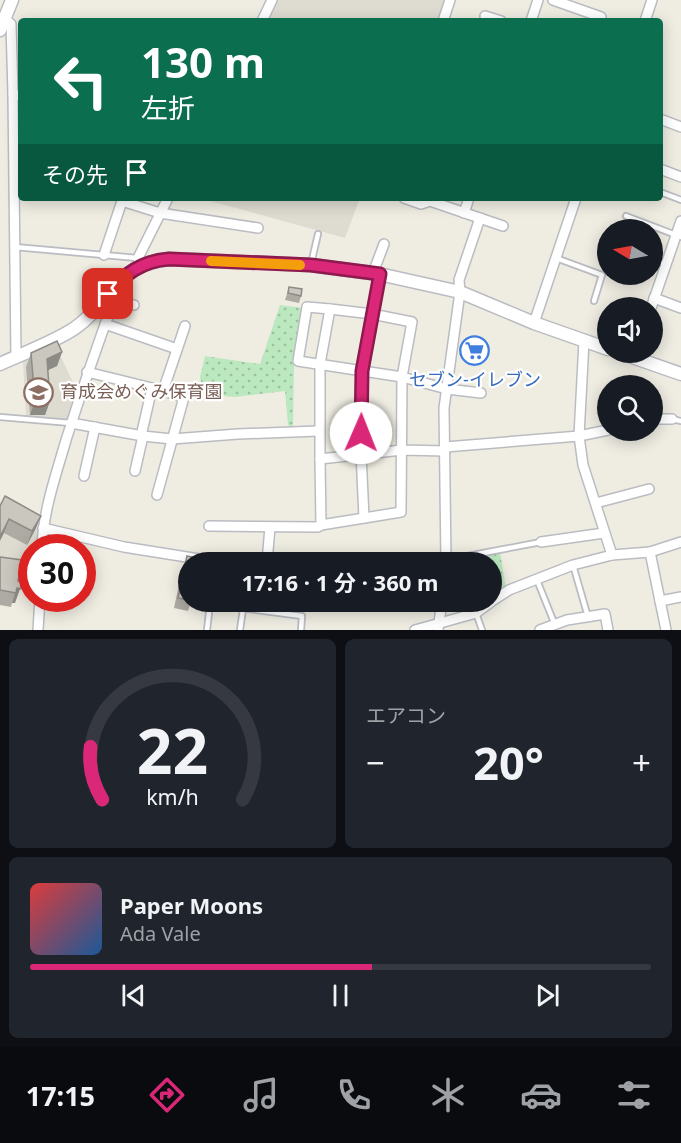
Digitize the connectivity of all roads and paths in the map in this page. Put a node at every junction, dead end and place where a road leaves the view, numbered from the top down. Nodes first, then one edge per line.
1 (12, 0) edge
2 (272, 0) edge
3 (450, 0) edge
4 (538, 0) edge
5 (553, 0) edge
6 (652, 0) edge
7 (574, 4) edge
8 (485, 16) dead end
9 (602, 17) dead end
10 (263, 18) edge
11 (444, 18) edge
12 (491, 18) edge
13 (532, 18) edge
14 (646, 18) edge
15 (1, 26) edge
16 (17, 95) edge
17 (663, 120) edge
18 (681, 127) edge
19 (17, 168) edge
20 (663, 170) edge
21 (681, 177) edge
22 (663, 193) edge
23 (681, 200) edge
24 (166, 201) edge
25 (413, 201) edge
26 (430, 201) edge
27 (430, 201) edge
28 (468, 201) edge
29 (575, 201) edge
30 (160, 213) junction
31 (464, 213) junction
32 (626, 216) dead end
33 (480, 218) junction
34 (633, 219) edge
35 (681, 220) edge
36 (503, 226) dead end
37 (258, 228) dead end
38 (663, 230) edge
39 (318, 234) dead end
40 (679, 236) edge
41 (384, 244) dead end
42 (15, 247) junction
43 (104, 255) junction
44 (556, 258) junction
45 (139, 262) junction
46 (663, 264) edge
47 (311, 265) junction
48 (666, 265) junction
49 (376, 273) junction
50 (460, 292) junction
51 (111, 297) junction
52 (655, 297) edge
53 (594, 301) dead end
54 (134, 305) dead end
55 (663, 305) edge
56 (681, 308) edge
57 (330, 309) junction
58 (372, 314) junction
59 (534, 323) junction
60 (105, 324) junction
61 (185, 326) dead end
62 (584, 341) junction
63 (597, 345) edge
64 (177, 349) junction
65 (16, 357) junction
66 (654, 363) edge
67 (0, 364) edge
68 (320, 364) junction
69 (362, 371) junction
70 (87, 372) junction
71 (681, 374) edge
72 (402, 377) junction
73 (153, 388) junction
74 (447, 389) junction
75 (163, 391) junction
76 (481, 393) dead end
77 (0, 417) edge
78 (72, 423) junction
79 (96, 427) junction
80 (318, 431) junction
81 (597, 432) edge
82 (142, 436) junction
83 (579, 436) junction
84 (172, 439) junction
85 (445, 449) junction
86 (402, 450) junction
87 (360, 453) junction
88 (320, 459) junction
89 (135, 471) dead end
90 (84, 476) dead end
91 (649, 489) dead end
92 (157, 495) dead end
93 (596, 503) junction
94 (364, 518) junction
95 (41, 523) junction
96 (321, 525) junction
97 (209, 526) dead end
98 (270, 527) junction
99 (604, 533) junction
100 (41, 534) edge
101 (541, 542) joint
102 (681, 542) edge
103 (268, 552) edge
104 (446, 552) edge
105 (491, 552) edge
106 (650, 552) junction
107 (612, 555) junction
108 (178, 556) edge
109 (573, 565) junction
110 (537, 580) junction
111 (502, 595) edge
112 (681, 597) edge
113 (660, 601) junction
114 (39, 612) edge
115 (209, 612) edge
116 (243, 612) edge
117 (268, 612) edge
118 (440, 612) edge
119 (476, 612) joint
120 (588, 617) junction
121 (555, 625) junction
122 (568, 625) edge
123 (438, 627) edge
124 (38, 630) edge
125 (207, 630) edge
126 (240, 630) edge
127 (301, 630) edge
128 (415, 630) edge
129 (482, 630) edge
130 (540, 630) edge
131 (608, 630) edge
132 (666, 630) edge

1 - 15 street
2 - 10 street
3 - 11 street
4 - 13 street
5 - 7 street
6 - 14 street
7 - 9 street
8 - 12 street
15 - 16 street
16 - 19 street
17 - 18 street
19 - 42 street
20 - 21 street
22 - 23 lane
24 - 30 street
25 - 26 street
27 - 31 street
28 - 31 street
29 - 44 street
30 - 37 street
30 - 43 street
30 - 45 street
31 - 33 street
32 - 34 lane
33 - 36 street
33 - 50 street
35 - 40 street
38 - 40 lane
39 - 47 lane
40 - 48 street
41 - 49 street
42 - 43 lane
42 - 65 street
43 - 45 lane
44 - 53 lane
44 - 59 street
45 - 47 street
45 - 51 street
46 - 48 lane
47 - 49 street
48 - 52 street
49 - 50 street
49 - 58 street
50 - 59 street
50 - 74 street
51 - 54 street
51 - 60 street
51 - 65 street
55 - 56 street
57 - 58 street
57 - 68 street
57 - 68 street
58 - 69 street
58 - 72 street
59 - 62 street
60 - 64 street
60 - 70 street
61 - 64 street
62 - 63 street
62 - 83 street
64 - 75 street
65 - 67 street
66 - 71 street
68 - 69 street
68 - 80 street
69 - 72 street
69 - 87 street
70 - 73 street
70 - 78 street
72 - 74 street
72 - 86 street
73 - 75 street
73 - 82 street
74 - 76 street
74 - 85 street
75 - 84 street
77 - 78 lane
78 - 79 street
78 - 95 street
79 - 82 street
79 - 90 street
80 - 84 street
80 - 88 street
81 - 83 street
82 - 84 street
82 - 89 street
83 - 85 street
83 - 93 street
84 - 92 street
85 - 86 street
85 - 104 street
86 - 87 street
86 - 94 street
87 - 88 street
87 - 94 street
88 - 96 street
91 - 93 street
93 - 99 street
94 - 96 street
95 - 100 street
95 - 108 street
96 - 98 street
97 - 98 street
98 - 103 street
99 - 101 street
99 - 107 street
101 - 105 lane
102 - 106 street
106 - 107 street
106 - 113 street
107 - 109 street
109 - 110 street
109 - 120 lane
110 - 111 street
110 - 121 lane
112 - 113 street
113 - 132 street
114 - 124 street
115 - 125 lane
116 - 126 lane
117 - 127 lane
118 - 123 street
119 - 123 street
119 - 129 lane
120 - 122 street
120 - 131 street
121 - 122 street
121 - 130 street
123 - 128 street

